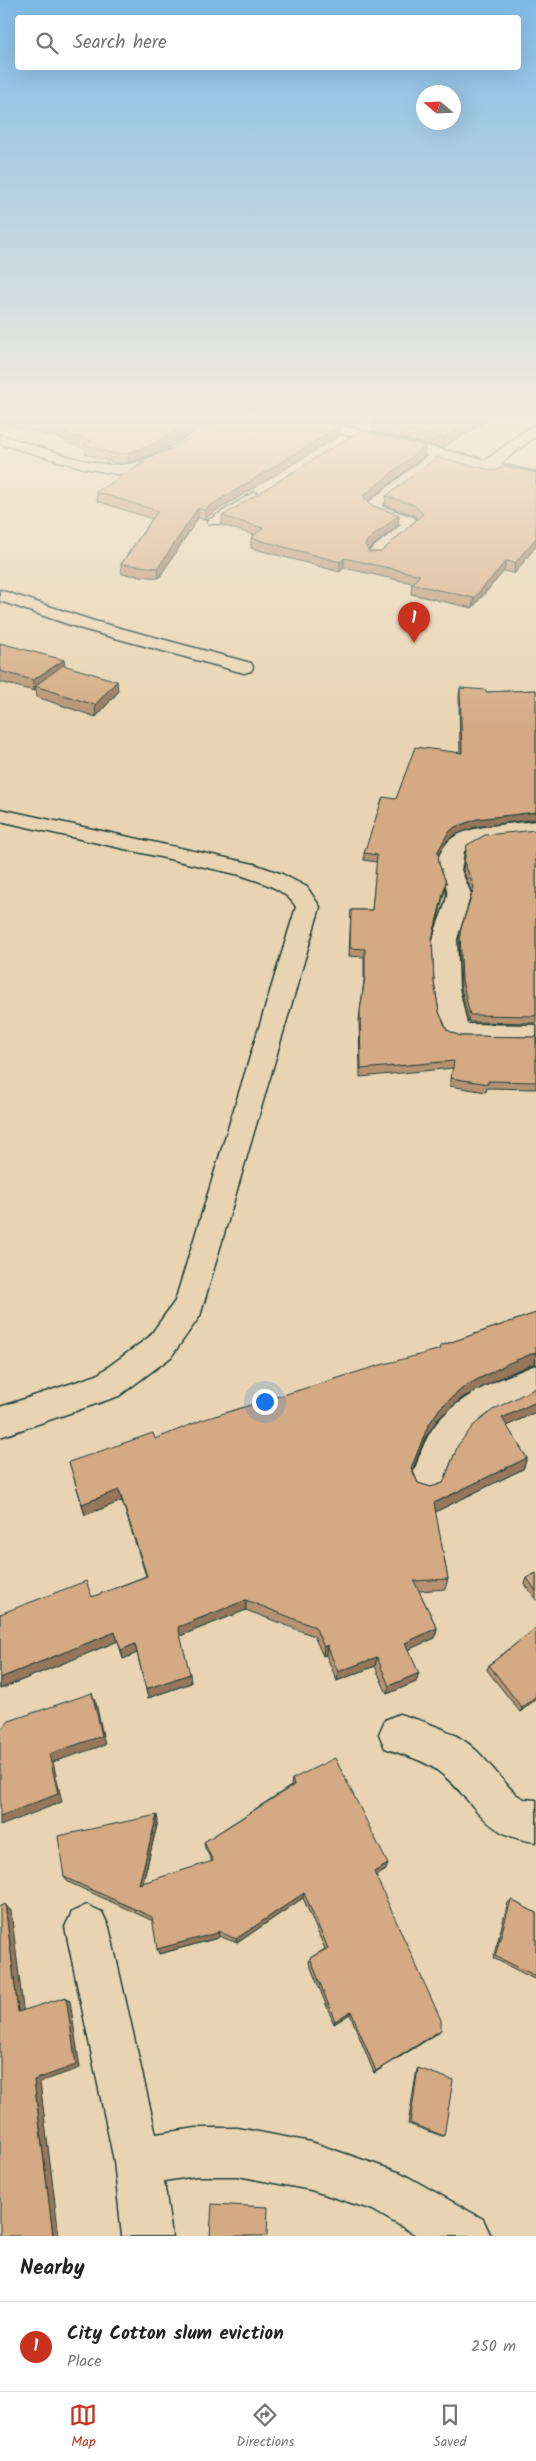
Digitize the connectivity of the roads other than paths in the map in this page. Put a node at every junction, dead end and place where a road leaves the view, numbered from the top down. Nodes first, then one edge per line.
1 (410, 522) edge
2 (374, 556) edge
3 (0, 595) edge
4 (244, 667) dead end
5 (0, 815) edge
6 (536, 828) edge
7 (536, 1034) edge
8 (536, 1380) edge
9 (0, 1422) edge
10 (428, 1480) dead end
11 (399, 1734) dead end
12 (536, 1821) edge
13 (87, 1927) dead end
14 (138, 2161) junction
15 (147, 2236) edge
16 (466, 2236) edge

1 - 2 street
3 - 4 street
5 - 9 street
6 - 7 street
8 - 10 street
11 - 12 street
13 - 14 street
14 - 15 street
14 - 16 street

